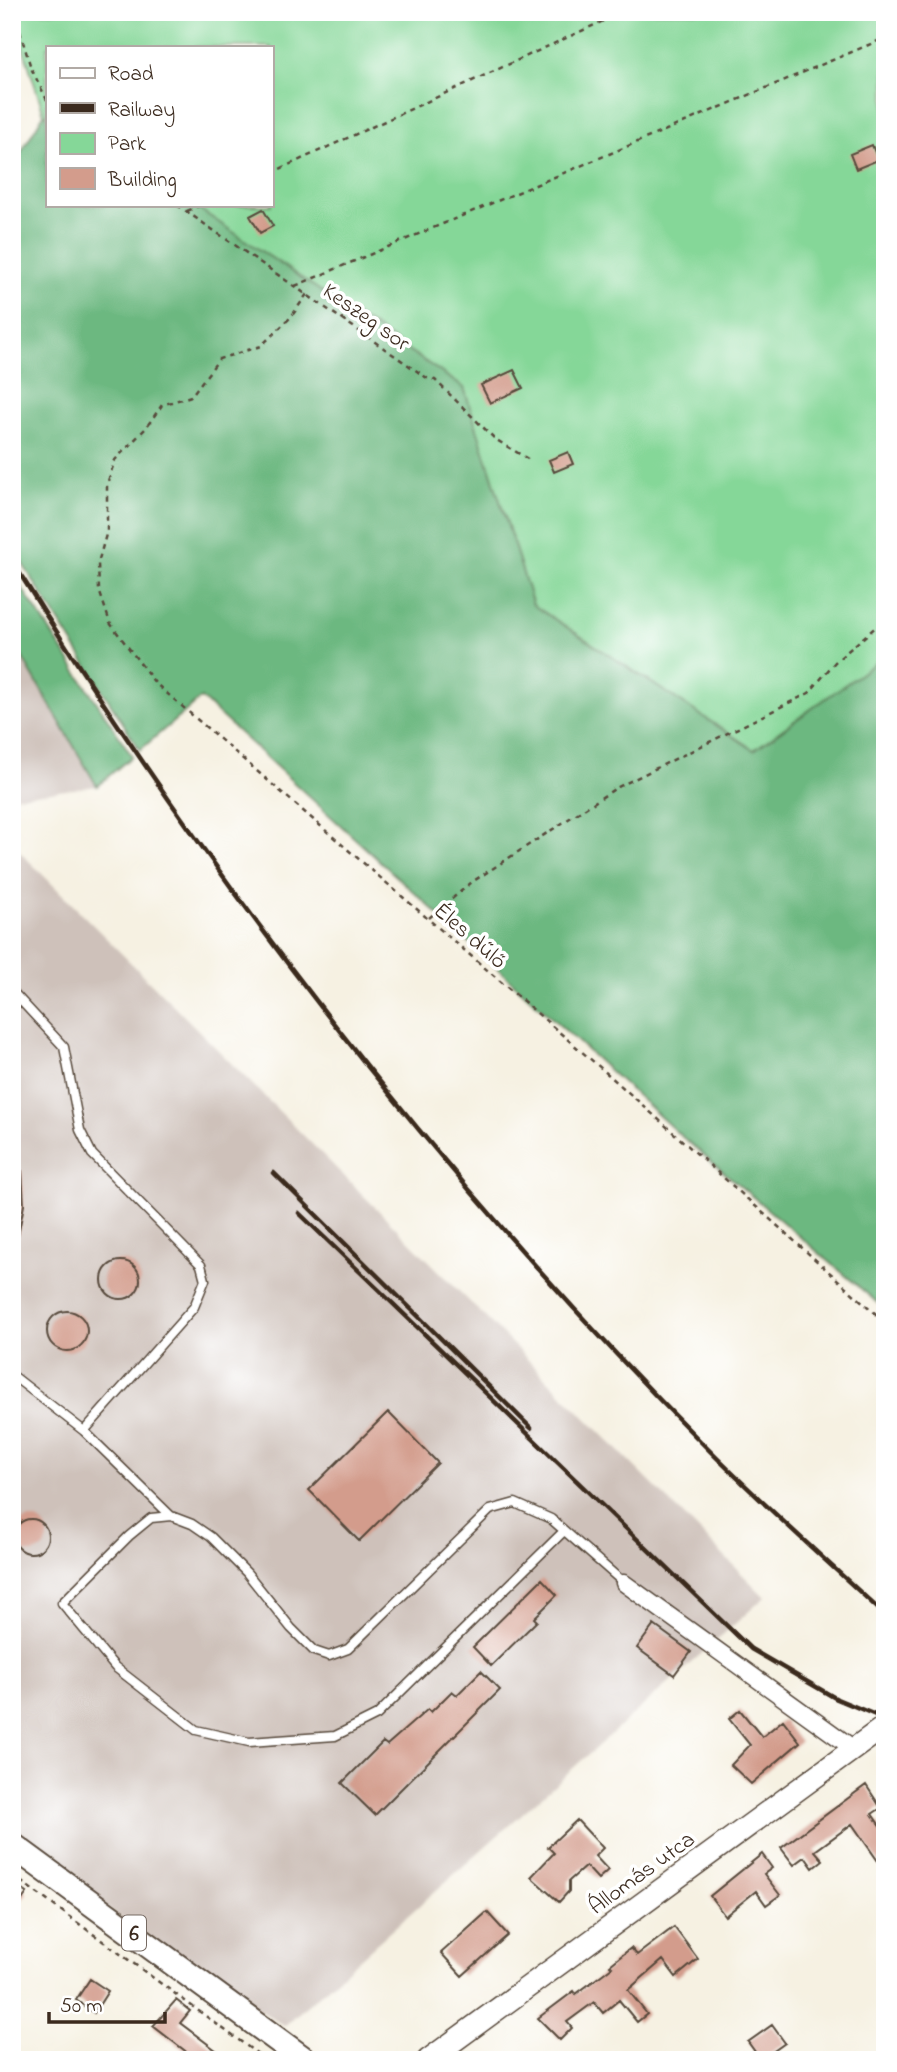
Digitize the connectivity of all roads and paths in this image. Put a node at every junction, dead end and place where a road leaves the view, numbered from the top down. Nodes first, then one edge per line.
1 (14, 12) edge
2 (623, 12) edge
3 (885, 38) edge
4 (46, 98) edge
5 (273, 172) edge
6 (179, 206) edge
7 (199, 206) edge
8 (187, 211) junction
9 (295, 286) junction
10 (307, 294) junction
11 (531, 461) dead end
12 (885, 619) edge
13 (429, 919) junction
14 (12, 991) edge
15 (885, 1322) edge
16 (12, 1374) edge
17 (85, 1431) junction
18 (171, 1516) junction
19 (564, 1531) junction
20 (624, 1583) joint
21 (885, 1726) edge
22 (854, 1749) junction
23 (12, 1845) edge
24 (12, 1875) edge
25 (256, 2022) junction
26 (266, 2060) edge
27 (305, 2060) edge
28 (320, 2060) edge
29 (428, 2060) edge

1 - 4 path
2 - 5 path
3 - 9 path
6 - 8 path, Keszeg sor
7 - 8 path
8 - 9 path, Keszeg sor
9 - 10 path, Keszeg sor
10 - 11 path, Keszeg sor
10 - 13 path, Éles dűlő
12 - 13 path
13 - 15 path, Éles dűlő
14 - 17 lane
16 - 17 lane
17 - 18 lane
18 - 19 lane
18 - 19 lane
19 - 20 lane
20 - 22 street
21 - 22 main road, Állomás utca
22 - 29 main road, Állomás utca
23 - 25 main road, 6
24 - 26 path
25 - 27 main road, 6
25 - 28 main road

